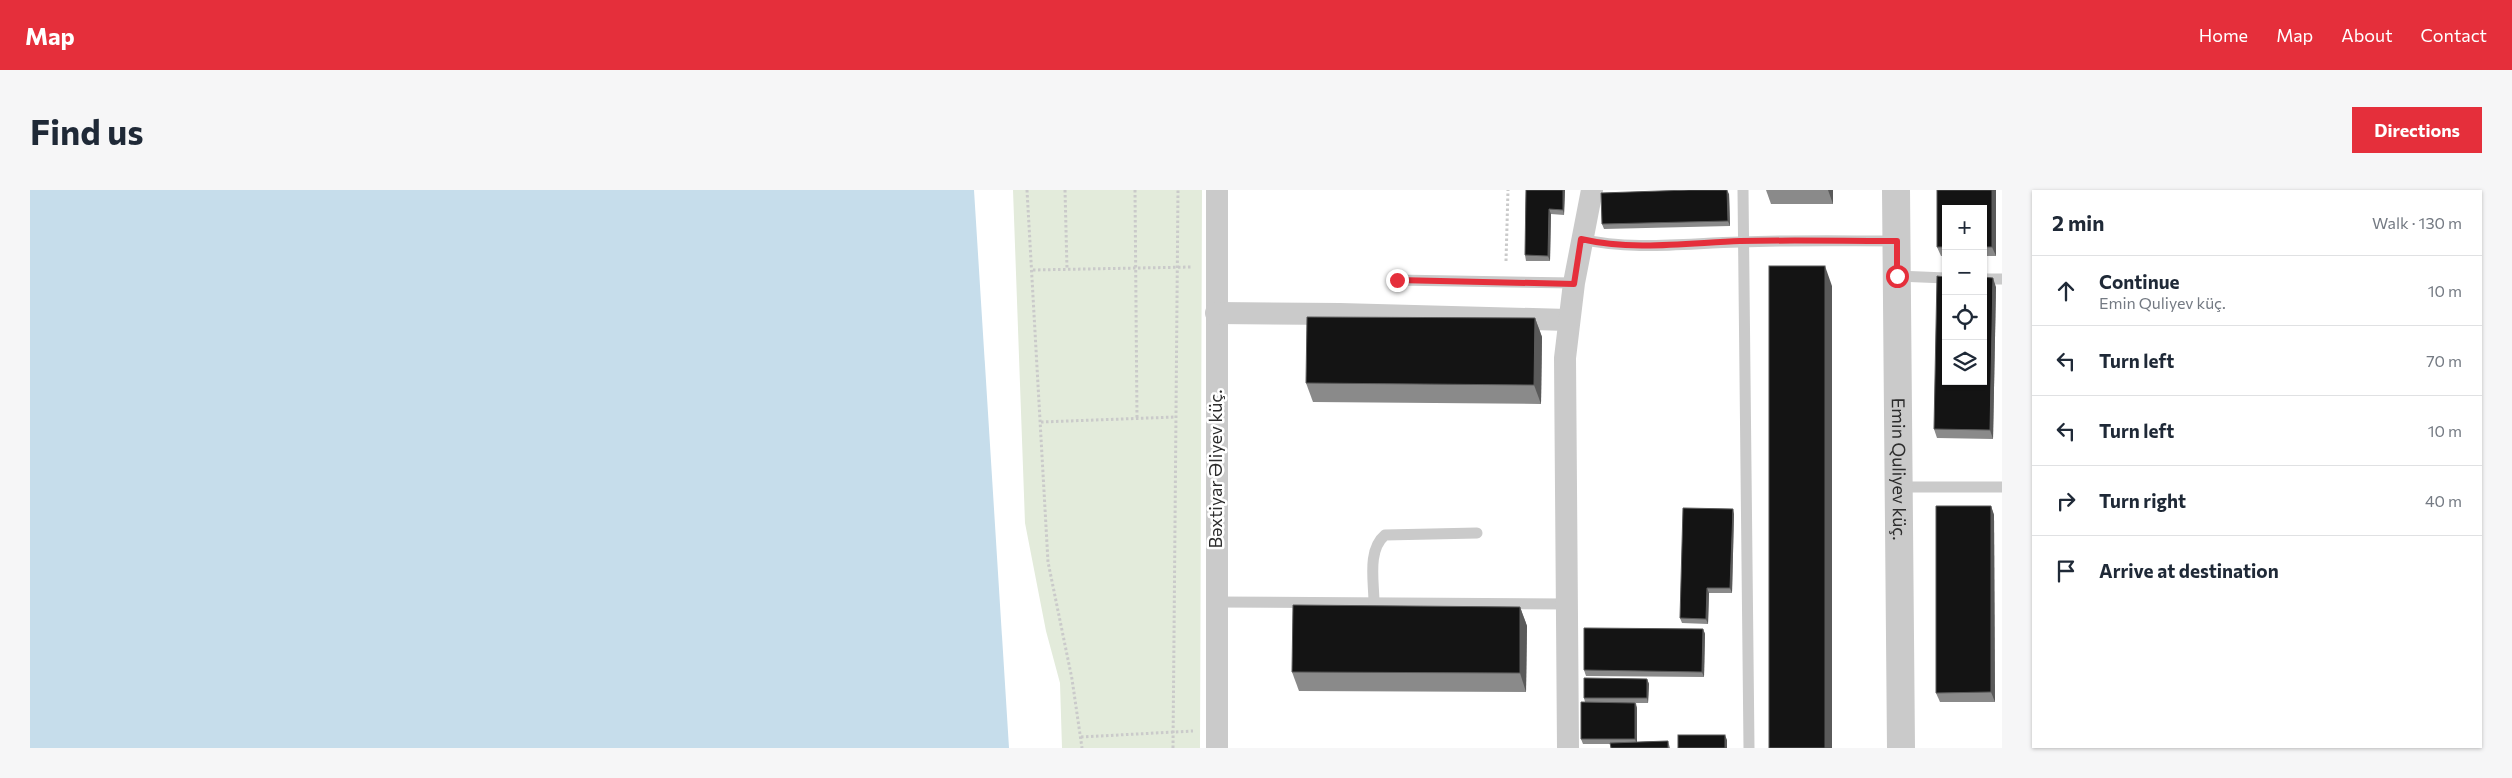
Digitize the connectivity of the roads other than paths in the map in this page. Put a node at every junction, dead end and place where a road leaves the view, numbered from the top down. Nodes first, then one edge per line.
1 (1217, 190) edge
2 (1592, 190) edge
3 (1743, 190) edge
4 (1896, 190) edge
5 (1581, 239) junction
6 (1744, 241) junction
7 (1897, 241) junction
8 (1897, 276) junction
9 (1942, 278) edge
10 (1987, 278) edge
11 (2002, 279) edge
12 (1397, 280) dead end
13 (1574, 284) junction
14 (1216, 313) junction
15 (1568, 320) junction
16 (1900, 486) junction
17 (2002, 487) edge
18 (1477, 533) dead end
19 (1216, 602) junction
20 (1374, 603) junction
21 (1567, 604) junction
22 (1216, 739) edge
23 (1568, 748) edge
24 (1749, 748) edge
25 (1901, 748) edge

1 - 14 street, Bəxtiyar Əliyev küç.
2 - 5 street
3 - 6 lane
4 - 7 street, Emin Quliyev küç.
5 - 6 lane
5 - 13 street
6 - 7 lane
6 - 24 lane
7 - 8 street, Emin Quliyev küç.
8 - 9 lane
8 - 16 street, Emin Quliyev küç.
10 - 11 lane
12 - 13 lane
13 - 15 street
14 - 15 street
14 - 19 street, Bəxtiyar Əliyev küç.
15 - 21 street
16 - 17 lane
16 - 25 street, Emin Quliyev küç.
18 - 20 lane
19 - 20 lane
19 - 22 street, Bəxtiyar Əliyev küç.
20 - 21 lane
21 - 23 street

